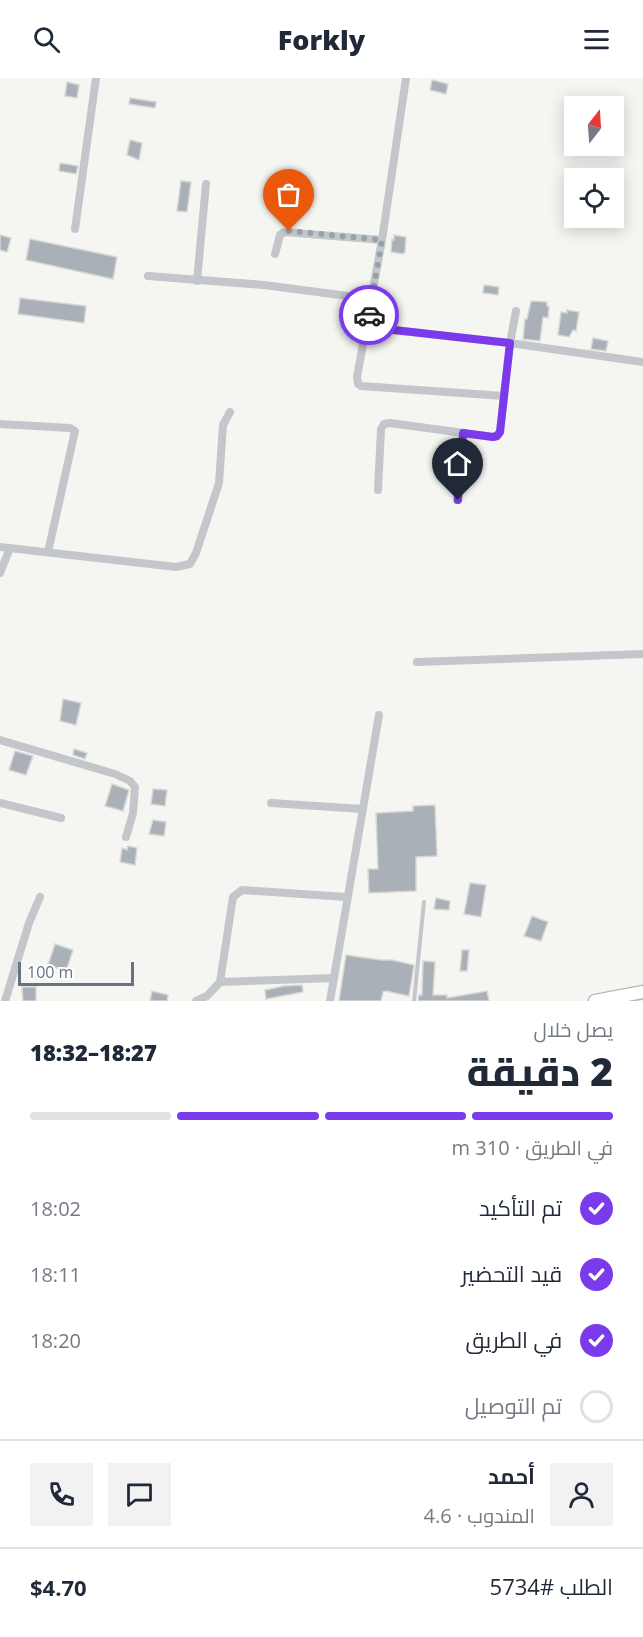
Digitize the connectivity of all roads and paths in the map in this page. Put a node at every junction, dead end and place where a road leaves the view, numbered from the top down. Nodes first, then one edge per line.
1 (96, 78) edge
2 (406, 78) edge
3 (206, 184) dead end
4 (75, 229) dead end
5 (382, 240) junction
6 (275, 254) dead end
7 (148, 276) dead end
8 (197, 281) junction
9 (372, 299) junction
10 (516, 311) dead end
11 (367, 327) junction
12 (510, 343) junction
13 (643, 362) edge
14 (504, 396) junction
15 (230, 412) dead end
16 (0, 424) edge
17 (463, 433) junction
18 (378, 490) dead end
19 (458, 500) dead end
20 (0, 547) edge
21 (10, 548) junction
22 (48, 552) junction
23 (0, 573) edge
24 (643, 654) edge
25 (417, 662) dead end
26 (379, 715) dead end
27 (0, 740) edge
28 (0, 803) edge
29 (271, 803) dead end
30 (362, 809) junction
31 (61, 818) dead end
32 (126, 837) dead end
33 (40, 897) dead end
34 (346, 897) junction
35 (424, 902) dead end
36 (334, 978) junction
37 (220, 982) junction
38 (643, 992) edge
39 (5, 1001) edge
40 (196, 1001) edge
41 (330, 1001) edge
42 (414, 1001) edge
43 (595, 1001) edge

1 - 4 street
2 - 5 street
3 - 8 street
5 - 6 street
5 - 9 street
7 - 8 street
8 - 9 street
9 - 11 street
10 - 12 street
11 - 12 street
11 - 14 street
12 - 13 street
12 - 14 street
14 - 17 street
15 - 22 street
16 - 22 street
17 - 18 street
17 - 19 street
20 - 21 street
21 - 22 street
21 - 23 street
24 - 25 street
26 - 30 street
27 - 32 street
28 - 31 street
29 - 30 street
30 - 34 street
33 - 39 street
34 - 36 street
34 - 37 street
35 - 42 lane
36 - 37 street
36 - 41 street
37 - 40 street
38 - 43 highway

